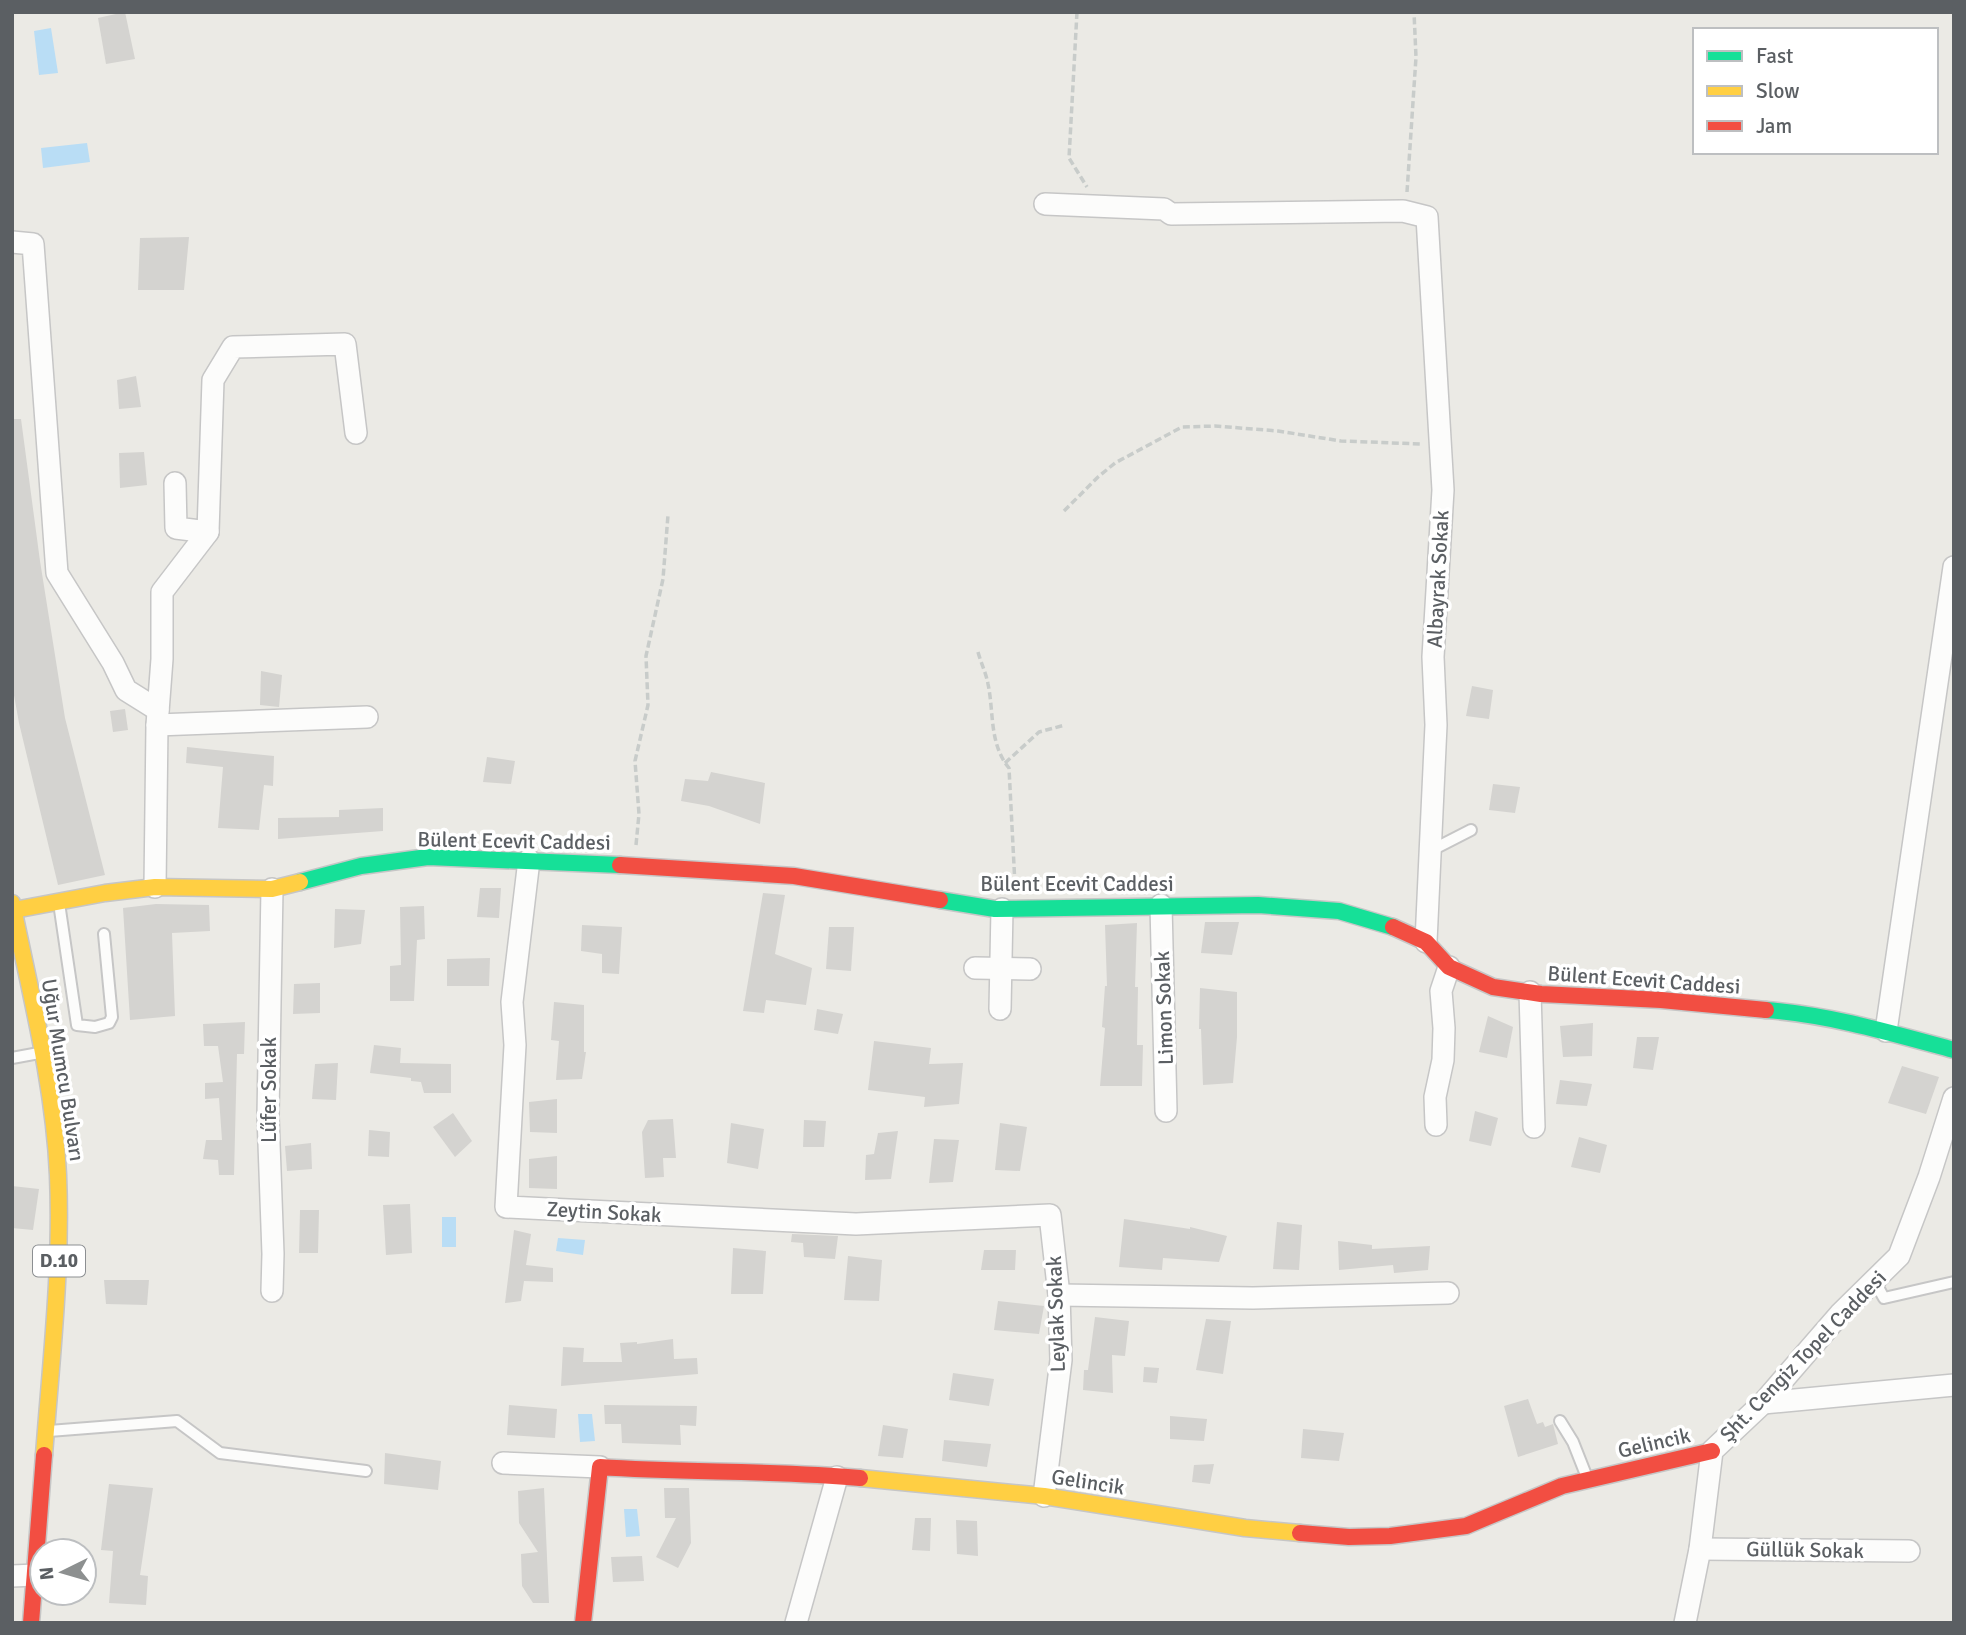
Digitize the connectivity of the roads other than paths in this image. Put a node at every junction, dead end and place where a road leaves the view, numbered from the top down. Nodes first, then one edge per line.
1 (1045, 204) dead end
2 (12, 242) edge
3 (356, 433) dead end
4 (176, 483) dead end
5 (208, 532) junction
6 (1954, 567) edge
7 (158, 717) junction
8 (367, 717) dead end
9 (1471, 831) dead end
10 (1430, 851) junction
11 (529, 860) junction
12 (155, 887) junction
13 (272, 890) junction
14 (59, 903) junction
15 (1161, 905) junction
16 (1009, 910) junction
17 (14, 916) edge
18 (104, 934) dead end
19 (1426, 942) junction
20 (1001, 967) junction
21 (1449, 967) junction
22 (975, 968) dead end
23 (1030, 969) dead end
24 (1530, 992) junction
25 (1000, 1009) dead end
26 (1886, 1031) junction
27 (1954, 1050) edge
28 (42, 1053) junction
29 (12, 1058) edge
30 (1954, 1098) edge
31 (1166, 1111) dead end
32 (1436, 1125) dead end
33 (1534, 1127) dead end
34 (1049, 1215) joint
35 (1875, 1282) junction
36 (1954, 1282) edge
37 (271, 1291) dead end
38 (1448, 1293) dead end
39 (1059, 1295) junction
40 (1954, 1385) edge
41 (1763, 1403) junction
42 (1560, 1420) dead end
43 (46, 1432) junction
44 (1712, 1451) junction
45 (503, 1463) dead end
46 (600, 1467) junction
47 (366, 1471) dead end
48 (837, 1477) junction
49 (1588, 1480) junction
50 (1044, 1496) junction
51 (39, 1537) edge
52 (1700, 1549) junction
53 (1909, 1551) dead end
54 (583, 1623) edge
55 (796, 1623) edge
56 (1685, 1623) edge

1 - 10 street, Albayrak Sokak
2 - 7 street
3 - 5 street
4 - 5 street
5 - 7 street
6 - 26 street
7 - 8 street
7 - 12 street
9 - 10 lane
10 - 19 street, Albayrak Sokak
11 - 13 street, Bülent Ecevit Caddesi
11 - 16 street, Bülent Ecevit Caddesi
11 - 34 street, Zeytin Sokak
12 - 13 street, Bülent Ecevit Caddesi
12 - 14 street, Bülent Ecevit Caddesi
13 - 37 street, Lűfer Sokak
14 - 17 street, Bülent Ecevit Caddesi
14 - 18 lane
15 - 16 street, Bülent Ecevit Caddesi
15 - 19 street, Bülent Ecevit Caddesi
15 - 31 street, Limon Sokak
16 - 20 street
17 - 28 street, Uğur Mumcu Bulvarı / D.10
19 - 21 street, Bülent Ecevit Caddesi
20 - 22 street
20 - 23 street
20 - 25 street
21 - 24 street, Bülent Ecevit Caddesi
21 - 32 street
24 - 26 street, Bülent Ecevit Caddesi
24 - 33 street
26 - 27 street, Bülent Ecevit Caddesi
28 - 29 lane
28 - 43 street, Uğur Mumcu Bulvarı / D.10
30 - 35 street, Şht. Cengiz Topel Caddesi
34 - 39 street, Leylak Sokak
35 - 36 lane
35 - 41 street, Şht. Cengiz Topel Caddesi
38 - 39 street
39 - 50 street, Leylak Sokak
40 - 41 street
41 - 44 street, Şht. Cengiz Topel Caddesi
42 - 49 lane
43 - 47 lane
43 - 51 street, Uğur Mumcu Bulvarı / D.10
44 - 49 street, Gelincik
44 - 52 street, Şht. Cengiz Topel Caddesi
45 - 46 street
46 - 48 street, Gelincik
46 - 54 street
48 - 50 street, Gelincik
48 - 55 street
49 - 50 street, Gelincik
52 - 53 street, Güllük Sokak
52 - 56 street, Şht. Cengiz Topel Caddesi

